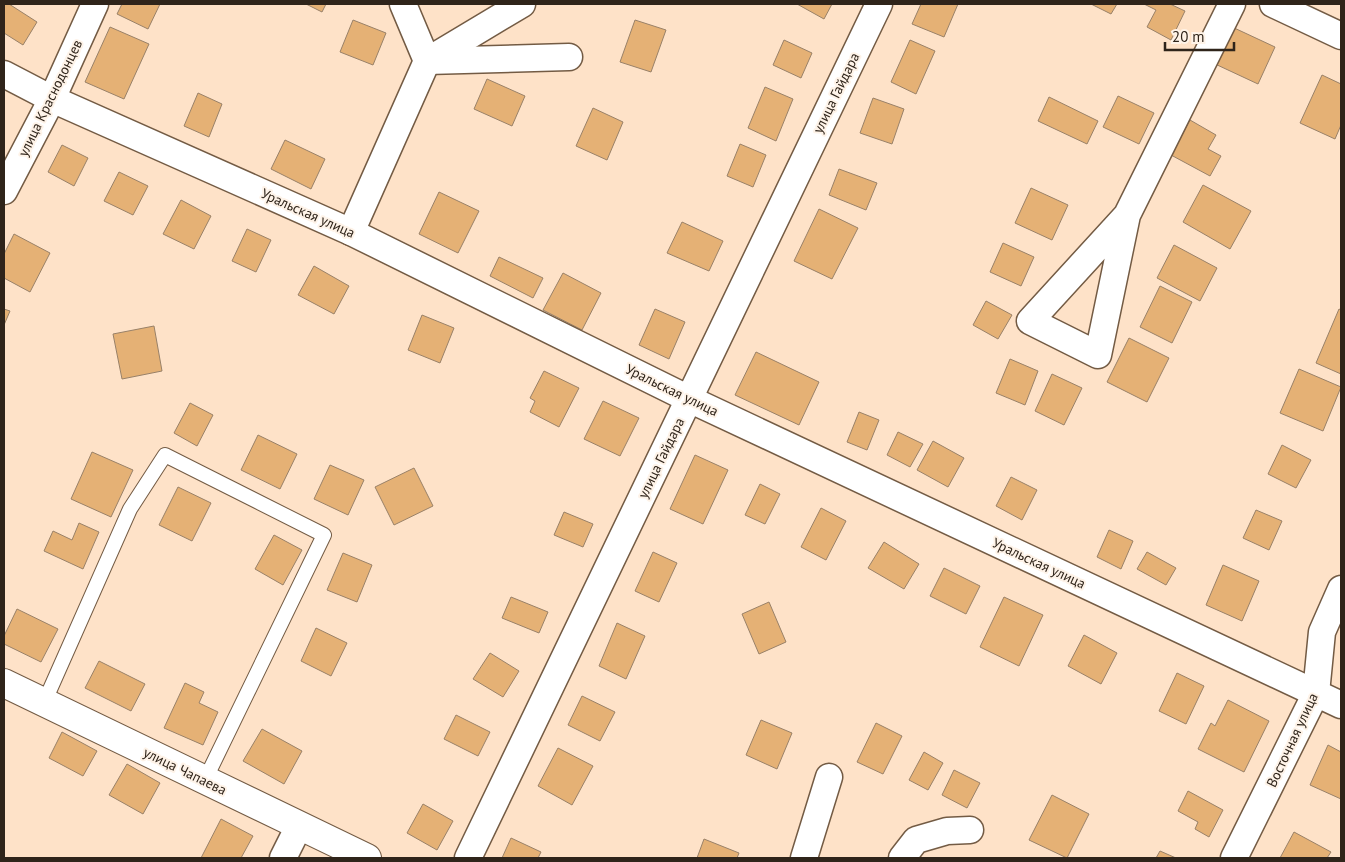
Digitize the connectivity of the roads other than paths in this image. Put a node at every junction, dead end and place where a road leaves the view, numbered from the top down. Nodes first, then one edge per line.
1 (95, 4) edge
2 (403, 4) edge
3 (522, 4) edge
4 (879, 4) edge
5 (1232, 4) edge
6 (1273, 4) edge
7 (1341, 36) edge
8 (569, 57) dead end
9 (427, 61) junction
10 (4, 74) edge
11 (52, 99) junction
12 (4, 192) edge
13 (1127, 215) junction
14 (351, 232) junction
15 (689, 399) junction
16 (1341, 589) edge
17 (4, 683) edge
18 (1316, 693) junction
19 (44, 703) junction
20 (1341, 705) edge
21 (829, 777) dead end
22 (205, 780) junction
23 (299, 826) junction
24 (970, 830) dead end
25 (283, 858) edge
26 (367, 858) edge
27 (468, 858) edge
28 (804, 858) edge
29 (902, 858) edge
30 (1234, 858) edge

1 - 11 street, улица Краснодонцев
2 - 9 street
3 - 9 street
4 - 15 street, улица Гайдара
5 - 13 street
6 - 7 street
8 - 9 street
9 - 14 street
10 - 11 street, Уральская улица
11 - 12 street, улица Краснодонцев
11 - 14 street, Уральская улица
13 - 13 street
14 - 15 street, Уральская улица
15 - 18 street, Уральская улица
15 - 27 street, улица Гайдара
16 - 18 street, Восточная улица
17 - 19 street, улица Чапаева
18 - 20 street, Уральская улица
18 - 30 street, Восточная улица
19 - 22 street, улица Чапаева
19 - 22 lane
21 - 28 street
22 - 23 street, улица Чапаева
23 - 25 street
23 - 26 street, улица Чапаева
24 - 29 street

